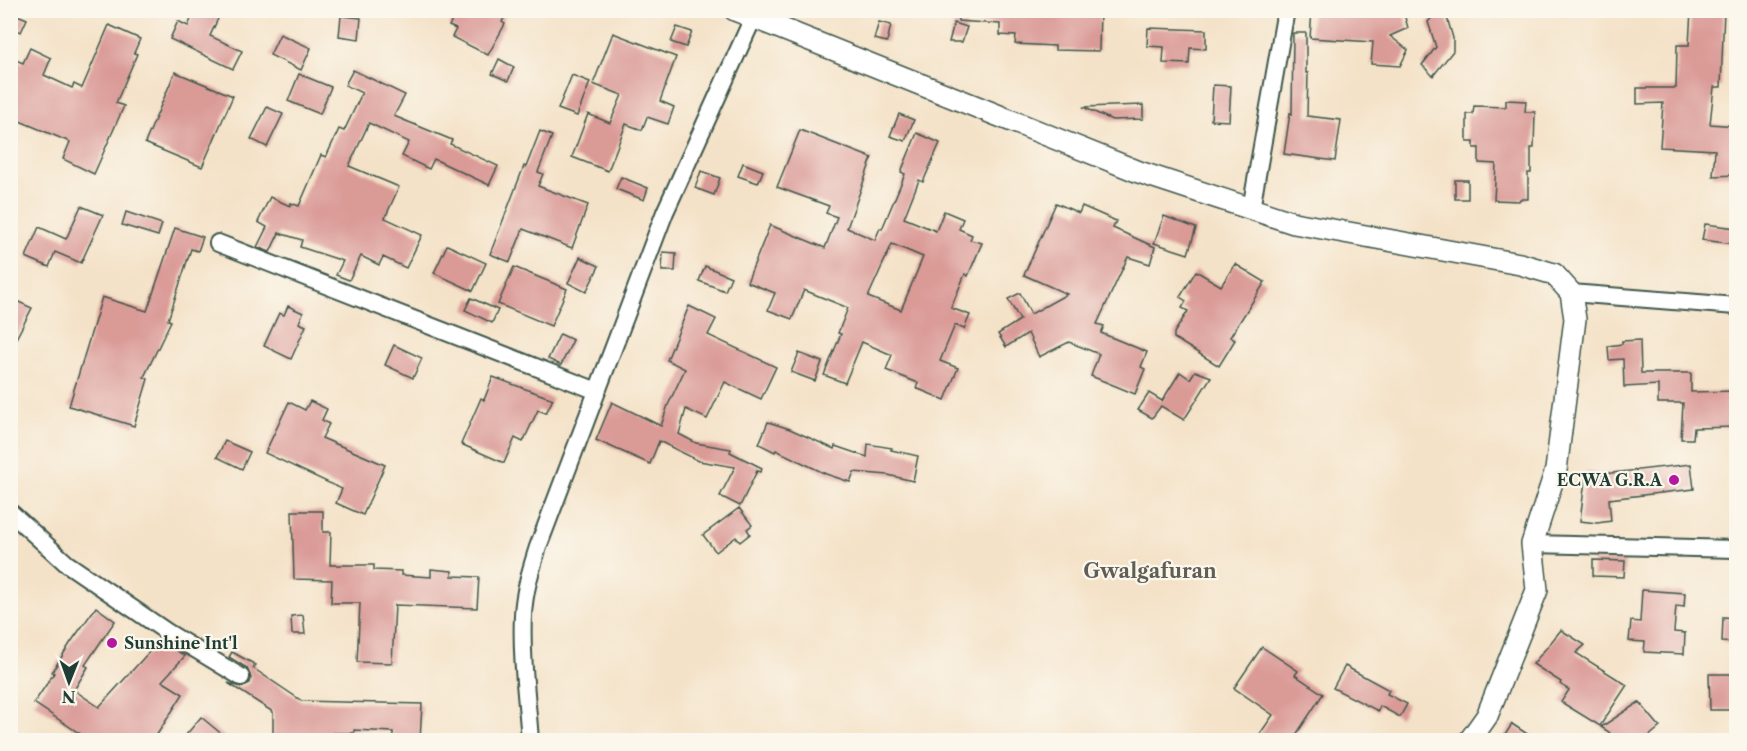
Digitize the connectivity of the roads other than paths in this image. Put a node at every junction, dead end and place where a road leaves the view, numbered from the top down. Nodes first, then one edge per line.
1 (1286, 10) edge
2 (744, 14) edge
3 (1251, 209) junction
4 (218, 243) dead end
5 (1571, 293) junction
6 (1737, 306) edge
7 (597, 391) junction
8 (10, 512) edge
9 (1532, 544) junction
10 (1737, 549) edge
11 (241, 677) dead end
12 (530, 741) edge
13 (1470, 741) edge

1 - 3 street
2 - 3 street
2 - 7 street
3 - 5 street
4 - 7 street
5 - 6 street
5 - 9 street
7 - 12 street
8 - 11 street
9 - 10 street
9 - 13 street

